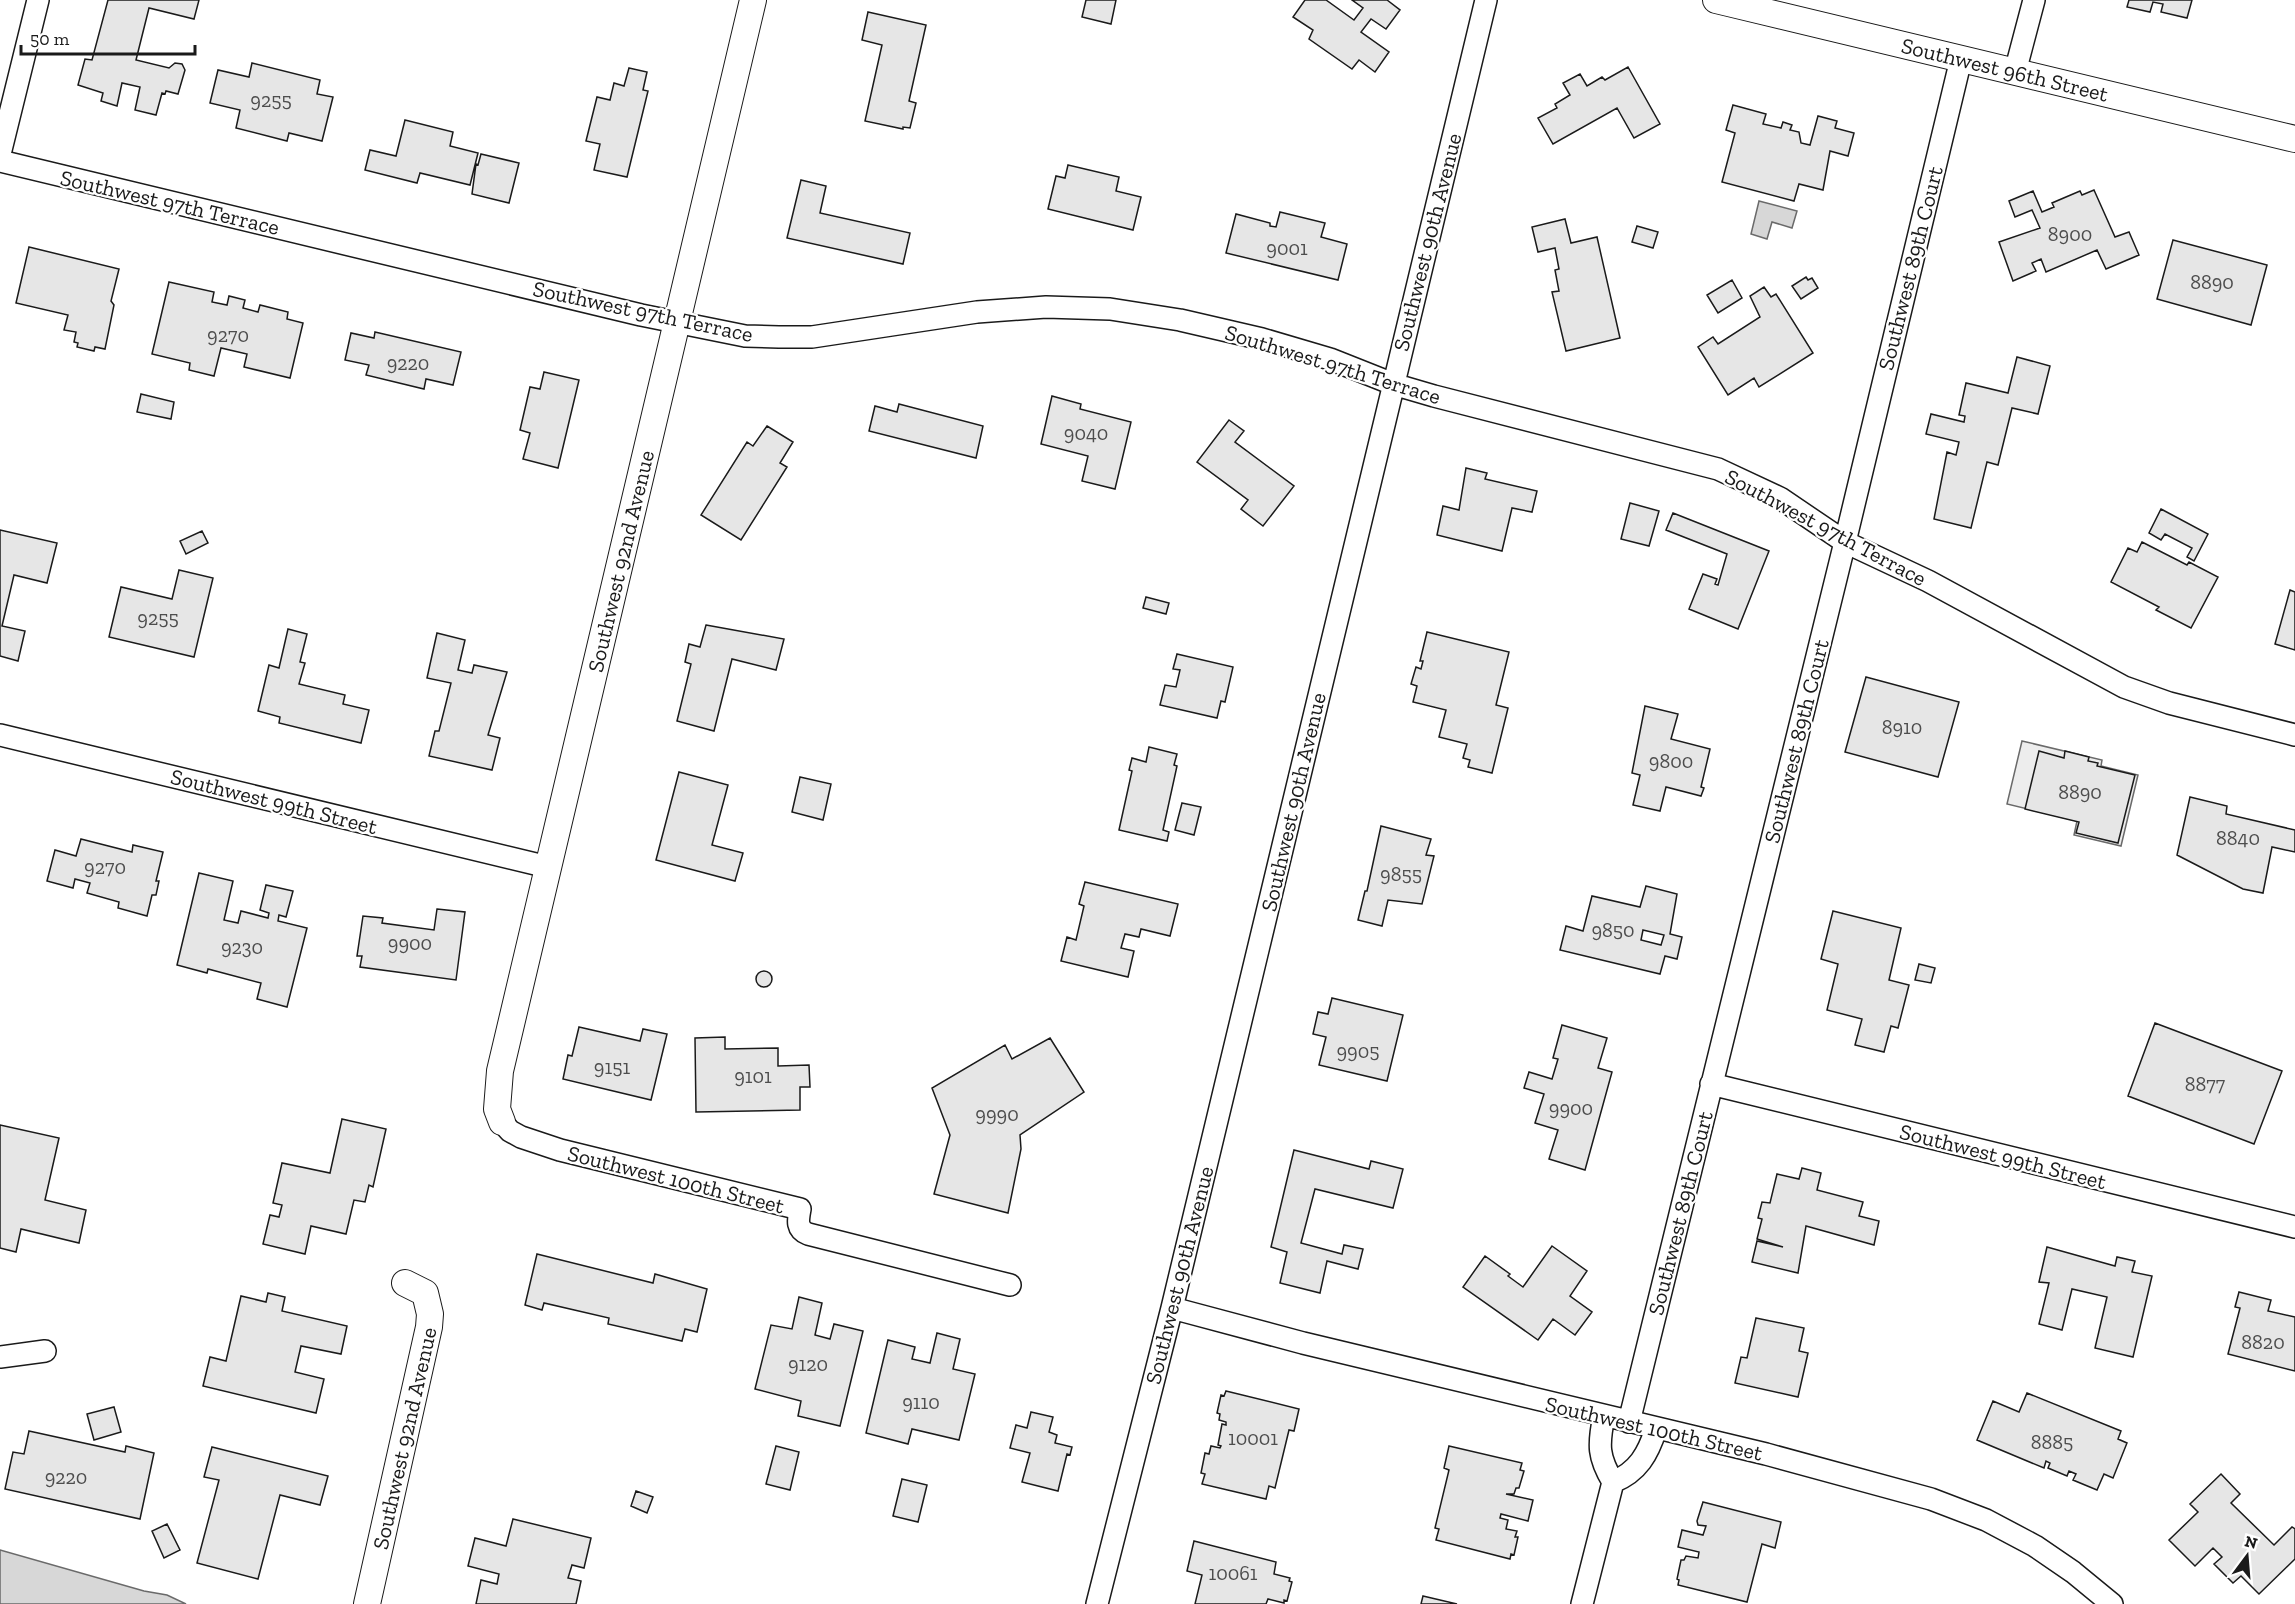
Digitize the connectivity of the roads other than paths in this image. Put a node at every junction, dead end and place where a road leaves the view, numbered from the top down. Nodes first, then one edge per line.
1 (38, 0) edge
2 (753, 0) edge
3 (1486, 0) edge
4 (1716, 0) edge
5 (2034, 0) edge
6 (1960, 59) junction
7 (2015, 72) junction
8 (2295, 140) edge
9 (0, 154) edge
10 (0, 161) edge
11 (679, 323) junction
12 (1393, 384) junction
13 (1845, 542) junction
14 (0, 735) edge
15 (2295, 735) edge
16 (548, 867) junction
17 (1711, 1084) junction
18 (502, 1122) joint
19 (2295, 1227) edge
20 (405, 1283) dead end
21 (1010, 1285) dead end
22 (1172, 1308) junction
23 (45, 1351) dead end
24 (0, 1357) edge
25 (1604, 1416) junction
26 (1629, 1422) junction
27 (1656, 1429) junction
28 (1614, 1482) junction
29 (367, 1604) edge
30 (1097, 1604) edge
31 (1582, 1604) edge
32 (2112, 1604) edge

1 - 9 street
2 - 11 street, Southwest 92nd Avenue
3 - 12 street, Southwest 90th Avenue
4 - 6 street, Southwest 96th Street
5 - 7 street
6 - 7 street, Southwest 96th Street
6 - 13 street, Southwest 89th Court
7 - 8 street, Southwest 96th Street
10 - 11 street, Southwest 97th Terrace
11 - 12 street, Southwest 97th Terrace
11 - 16 street, Southwest 92nd Avenue
12 - 13 street, Southwest 97th Terrace
12 - 22 street, Southwest 90th Avenue
13 - 15 street, Southwest 97th Terrace
13 - 17 street, Southwest 89th Court
14 - 16 street, Southwest 99th Street
16 - 18 street, Southwest 92nd Avenue
17 - 19 street, Southwest 99th Street
17 - 26 street, Southwest 89th Court
18 - 21 street, Southwest 100th Street
20 - 29 street, Southwest 92nd Avenue
22 - 25 street, Southwest 100th Street
22 - 30 street, Southwest 90th Avenue
23 - 24 street
25 - 26 street, Southwest 100th Street
25 - 28 street
26 - 27 street, Southwest 100th Street
27 - 28 street
27 - 32 street, Southwest 100th Street
28 - 31 street

